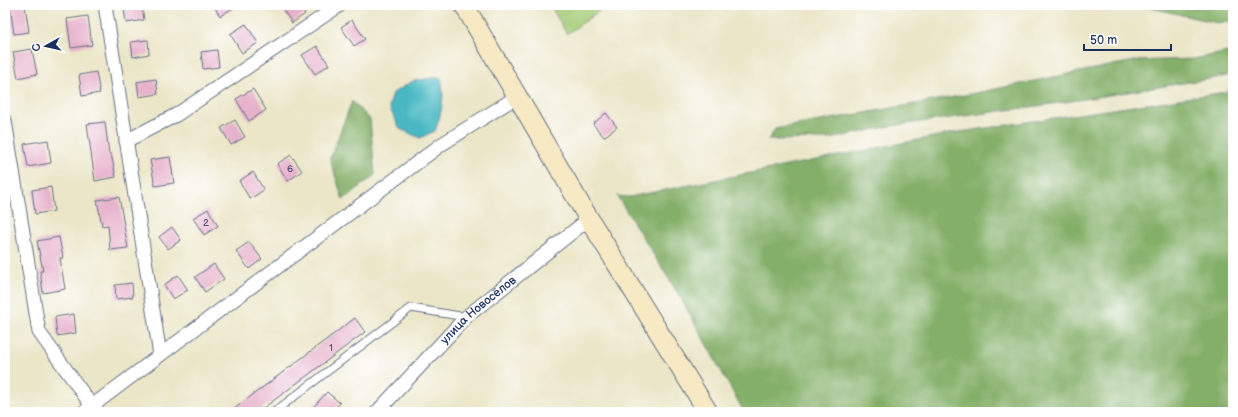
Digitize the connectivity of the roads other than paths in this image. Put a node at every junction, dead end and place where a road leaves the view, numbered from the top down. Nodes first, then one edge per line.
1 (105, 5) edge
2 (340, 5) edge
3 (464, 5) edge
4 (518, 96) junction
5 (5, 121) edge
6 (126, 141) junction
7 (590, 218) junction
8 (466, 317) junction
9 (160, 355) junction
10 (88, 409) edge
11 (274, 412) edge
12 (377, 412) edge
13 (708, 412) edge

1 - 6 street
2 - 6 street
3 - 4 street
4 - 7 street
4 - 9 street
5 - 10 street
6 - 9 street
7 - 8 street, улица Новосёлов
7 - 13 street
8 - 11 lane
8 - 12 street, улица Новосёлов
9 - 10 street

